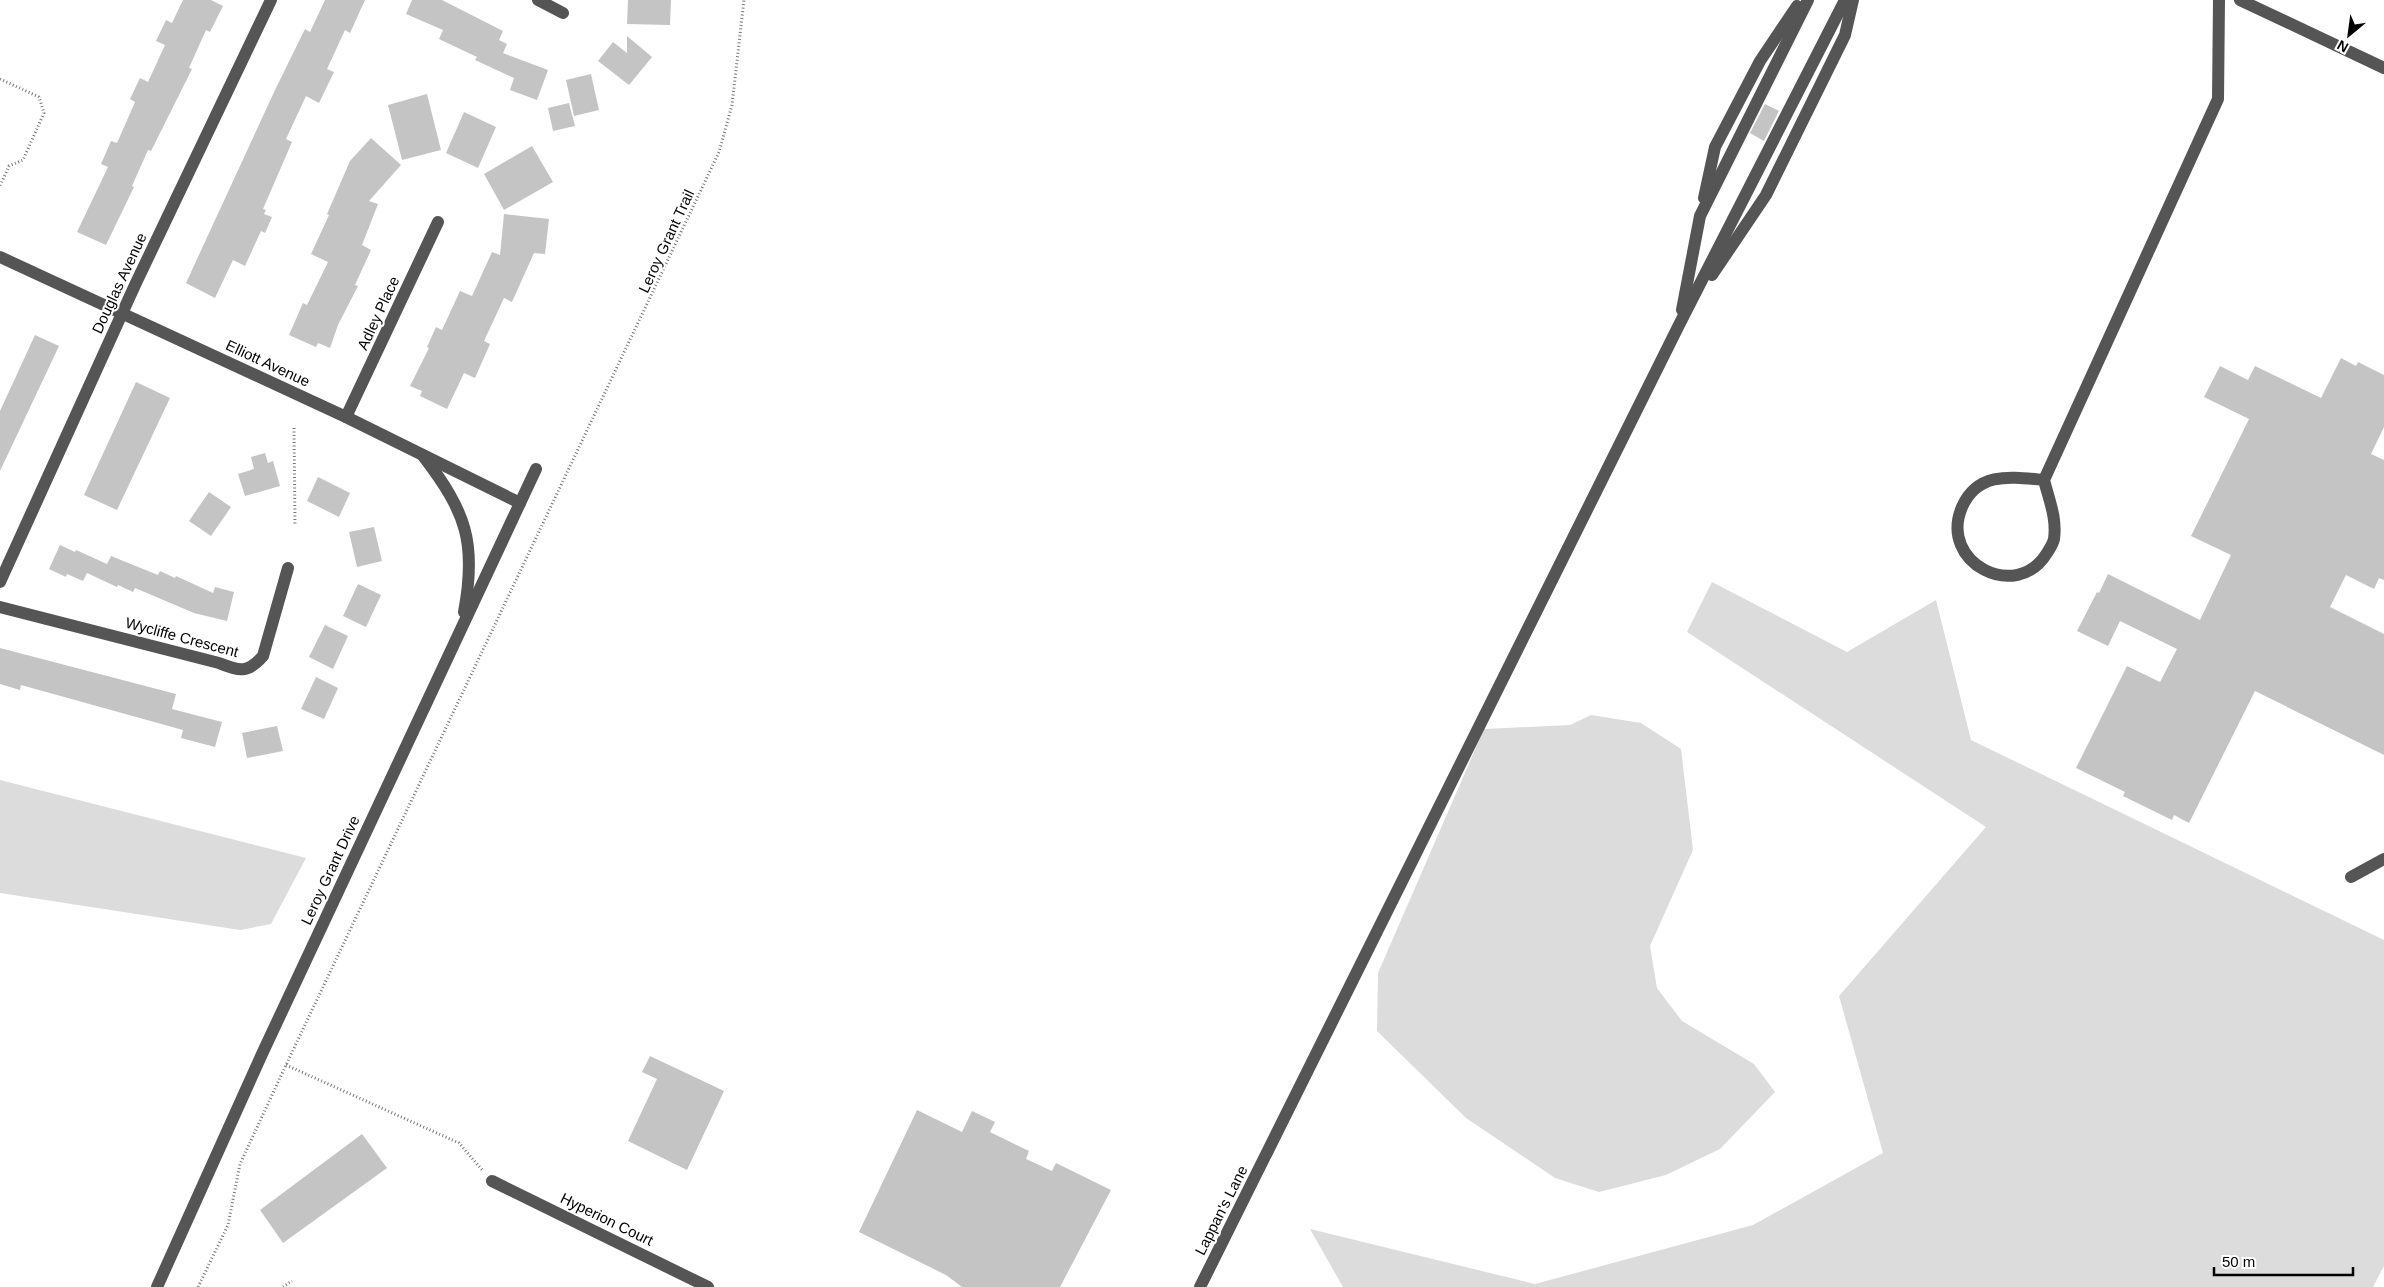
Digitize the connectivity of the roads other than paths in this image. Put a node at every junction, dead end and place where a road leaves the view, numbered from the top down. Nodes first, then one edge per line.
1 (271, 0) edge
2 (538, 0) edge
3 (1802, 0) edge
4 (1808, 0) edge
5 (1845, 0) edge
6 (1853, 0) edge
7 (2219, 0) edge
8 (2240, 0) edge
9 (563, 13) dead end
10 (2384, 68) edge
11 (1700, 216) junction
12 (438, 222) dead end
13 (0, 257) edge
14 (123, 314) junction
15 (1679, 325) junction
16 (346, 417) junction
17 (422, 455) junction
18 (536, 470) dead end
19 (2044, 480) junction
20 (520, 503) junction
21 (288, 568) dead end
22 (0, 582) edge
23 (0, 607) edge
24 (460, 632) junction
25 (2384, 859) edge
26 (2350, 877) dead end
27 (492, 1181) road end
28 (157, 1287) edge
29 (708, 1287) edge
30 (1200, 1287) edge

1 - 14 street, Douglas Avenue
2 - 9 street
3 - 11 street
4 - 11 street
5 - 15 street
6 - 15 street
7 - 19 street
8 - 10 street
11 - 15 street
12 - 16 street, Adley Place
13 - 14 street, Elliott Avenue
14 - 16 street, Elliott Avenue
14 - 22 street, Douglas Avenue
15 - 30 street, Lappan's Lane
16 - 17 street, Elliott Avenue
17 - 20 street, Elliott Avenue
17 - 24 street
18 - 20 street, Leroy Grant Drive
19 - 19 street
20 - 24 street, Leroy Grant Drive
21 - 23 street, Wycliffe Crescent
24 - 28 street, Leroy Grant Drive
25 - 26 street
27 - 29 street, Hyperion Court

